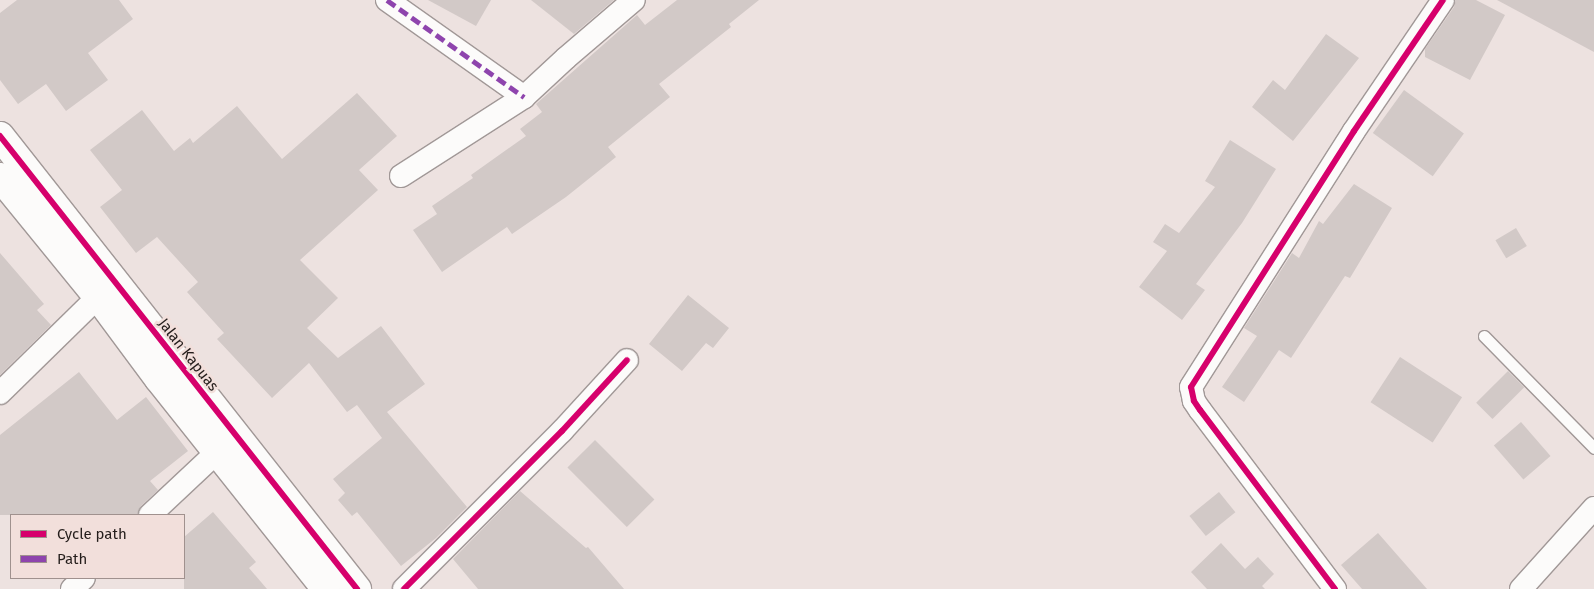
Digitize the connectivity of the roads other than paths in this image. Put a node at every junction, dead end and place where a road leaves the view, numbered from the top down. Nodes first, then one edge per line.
1 (387, 0) edge
2 (634, 0) edge
3 (1443, 0) edge
4 (524, 97) junction
5 (0, 136) edge
6 (401, 176) dead end
7 (0, 177) edge
8 (98, 297) junction
9 (1484, 336) dead end
10 (627, 360) dead end
11 (0, 394) edge
12 (1594, 448) edge
13 (216, 452) junction
14 (1594, 508) edge
15 (151, 514) edge
16 (83, 579) edge
17 (72, 589) edge
18 (326, 589) edge
19 (357, 589) edge
20 (404, 589) edge
21 (1335, 589) edge
22 (1521, 589) edge

1 - 4 street
2 - 4 street
3 - 21 street
4 - 6 street
5 - 19 street, Jalan Kapuas
7 - 8 street
8 - 11 street
8 - 13 street
9 - 12 lane
10 - 20 street
13 - 15 street
13 - 18 street
14 - 22 street
16 - 17 street

